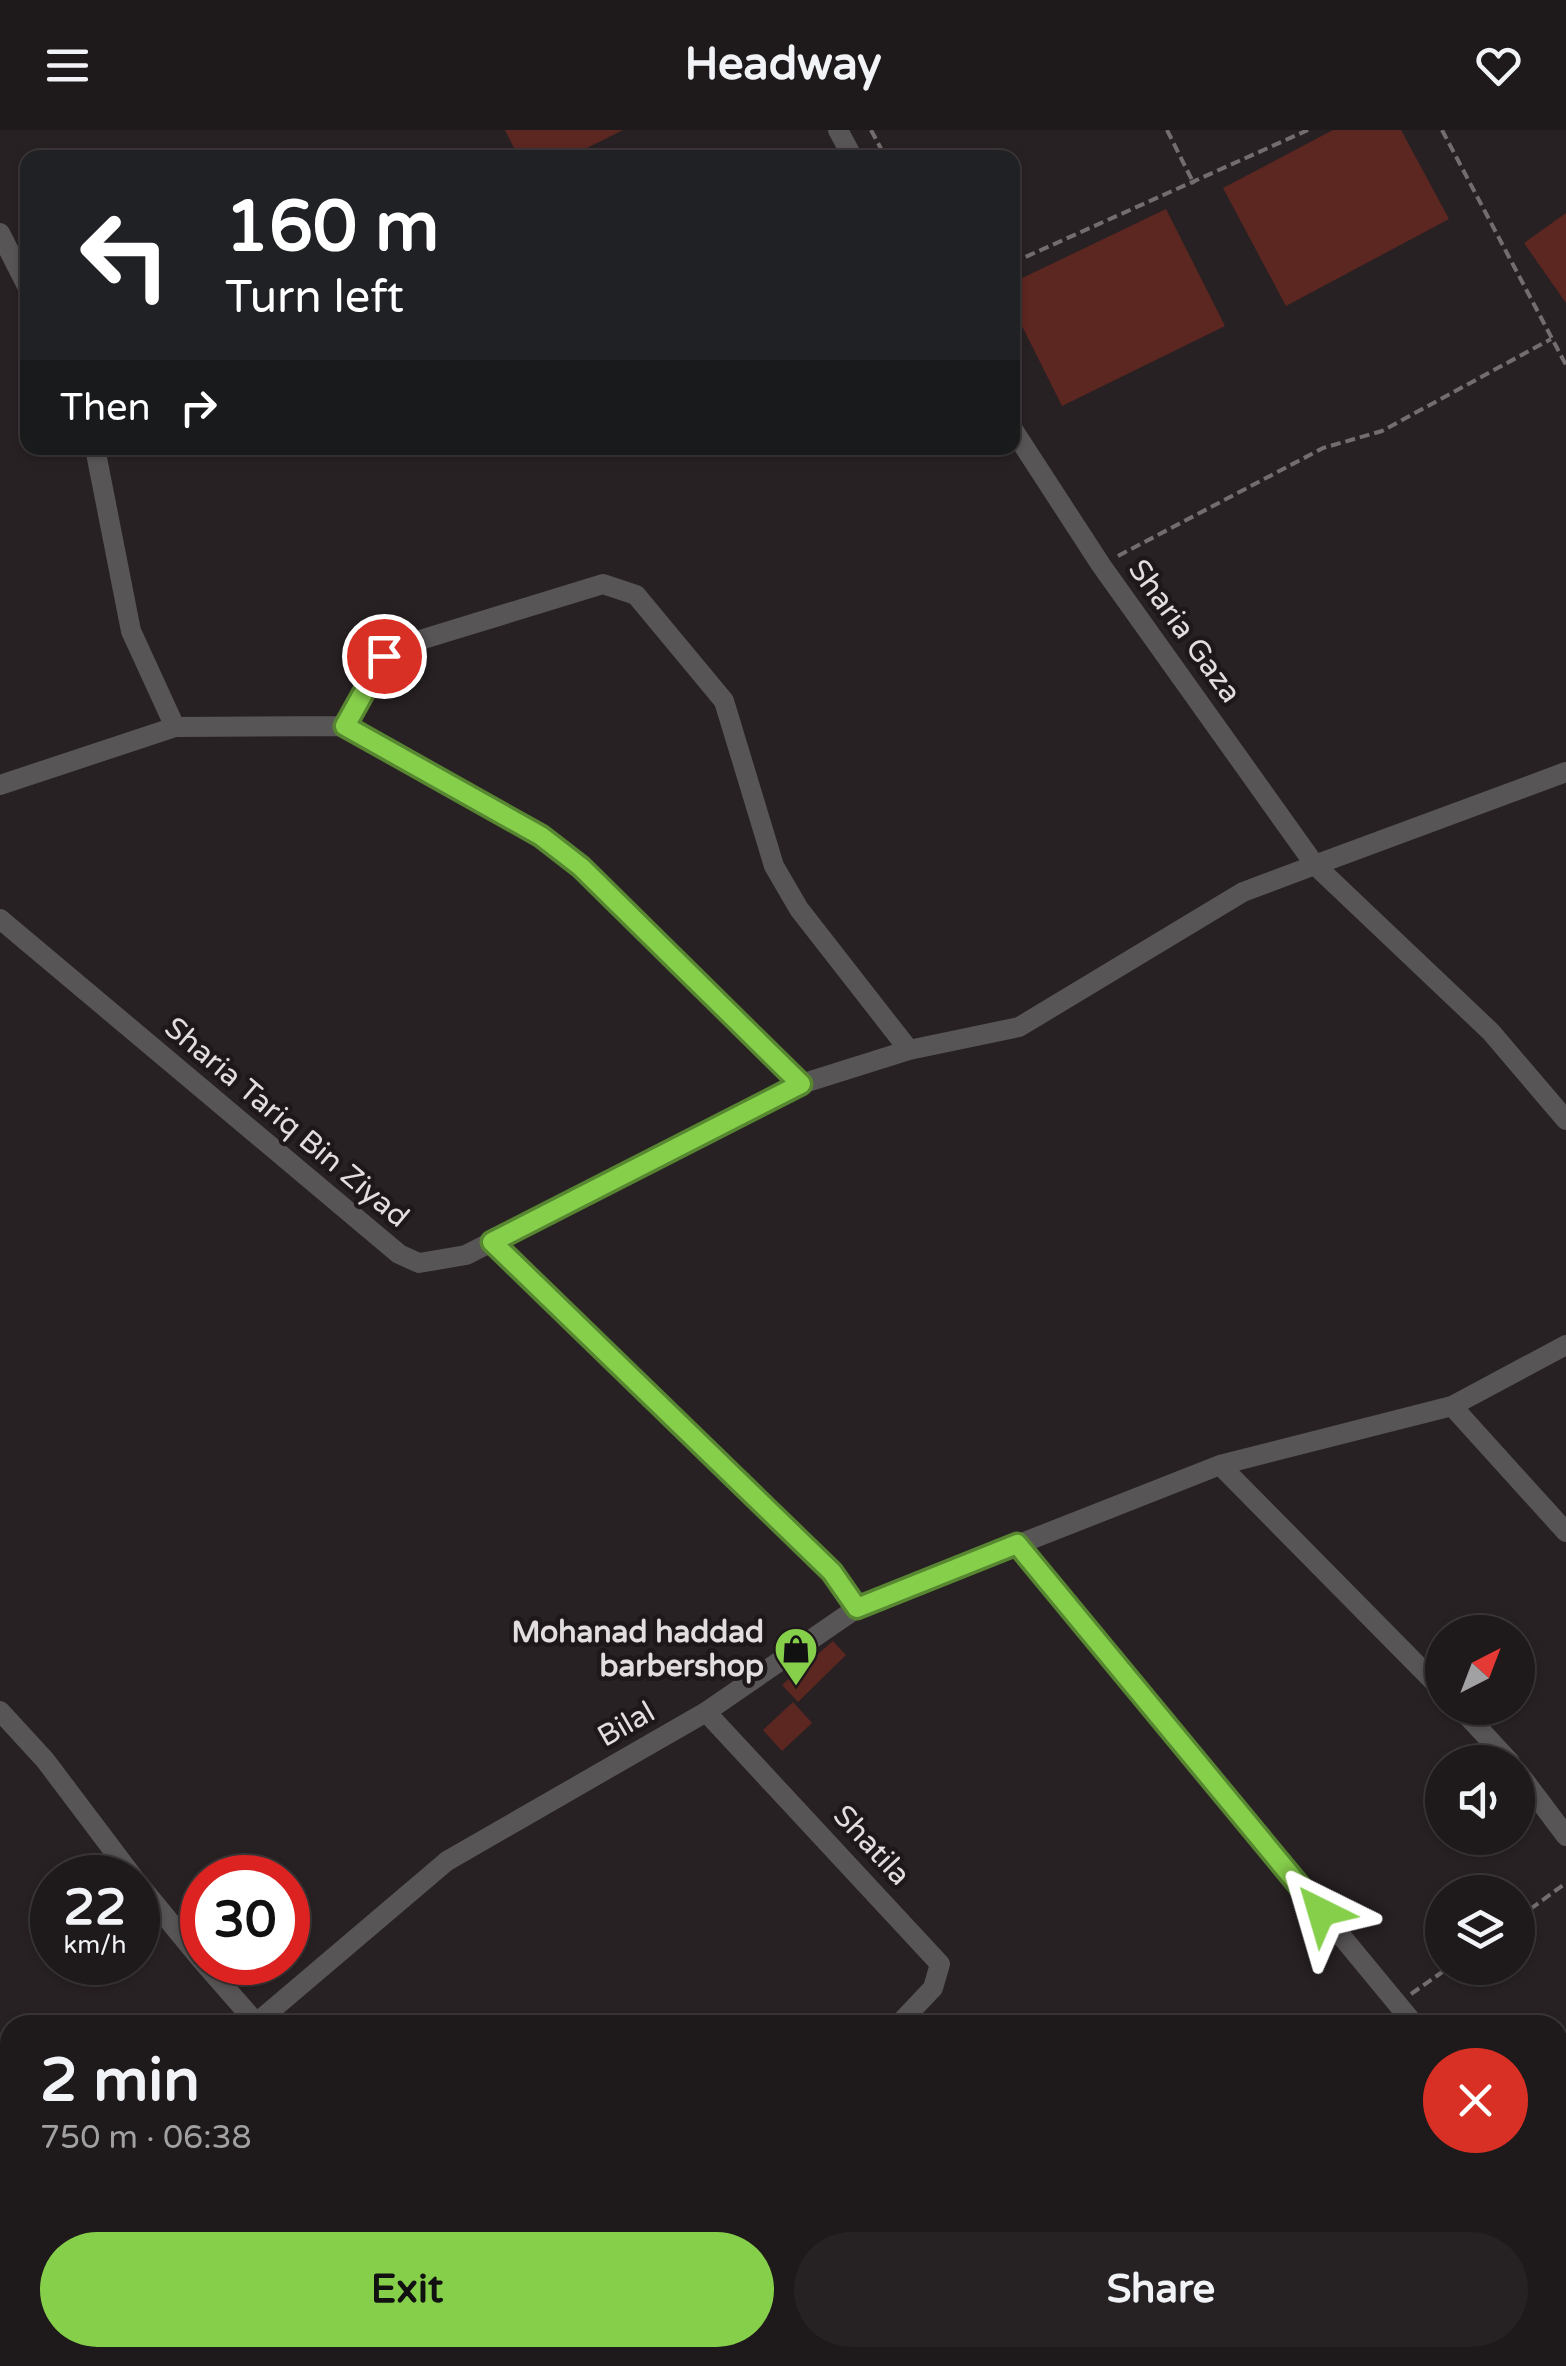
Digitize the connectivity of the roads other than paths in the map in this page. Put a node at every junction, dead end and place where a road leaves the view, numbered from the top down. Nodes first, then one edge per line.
1 (0, 232) edge
2 (20, 272) edge
3 (1020, 440) edge
4 (97, 455) edge
5 (345, 726) junction
6 (176, 727) junction
7 (1566, 772) edge
8 (0, 785) edge
9 (1316, 865) junction
10 (0, 919) edge
11 (909, 1050) junction
12 (801, 1084) junction
13 (1566, 1120) edge
14 (492, 1242) junction
15 (1566, 1344) edge
16 (1452, 1406) junction
17 (1220, 1465) junction
18 (1566, 1532) edge
19 (1017, 1544) junction
20 (857, 1608) junction
21 (1425, 1673) edge
22 (0, 1711) edge
23 (706, 1712) junction
24 (1476, 1725) edge
25 (1494, 1745) edge
26 (1535, 1795) edge
27 (1566, 1836) edge
28 (117, 1855) edge
29 (160, 1909) edge
30 (180, 1934) edge
31 (223, 1985) edge
32 (248, 2015) edge
33 (266, 2015) edge
34 (907, 2015) edge
35 (1406, 2015) edge

1 - 2 street
3 - 9 street, Sharia Gaza
4 - 6 street
5 - 6 street
5 - 11 street
5 - 12 street
6 - 8 street
7 - 9 street, Sharia Tariq Bin Ziyad
9 - 11 street, Sharia Tariq Bin Ziyad
9 - 13 street, Sharia Gaza
10 - 14 street, Sharia Tariq Bin Ziyad
11 - 12 street, Sharia Tariq Bin Ziyad
12 - 14 street, Sharia Tariq Bin Ziyad
14 - 20 street
15 - 16 street, Bilal
16 - 17 street, Bilal
16 - 18 street
17 - 19 street, Bilal
17 - 21 street
19 - 20 street, Bilal
19 - 35 street
20 - 23 street, Bilal
22 - 28 street
23 - 33 street, Bilal
23 - 34 street, Shatila
24 - 25 street
26 - 27 street
29 - 30 street
31 - 32 street

